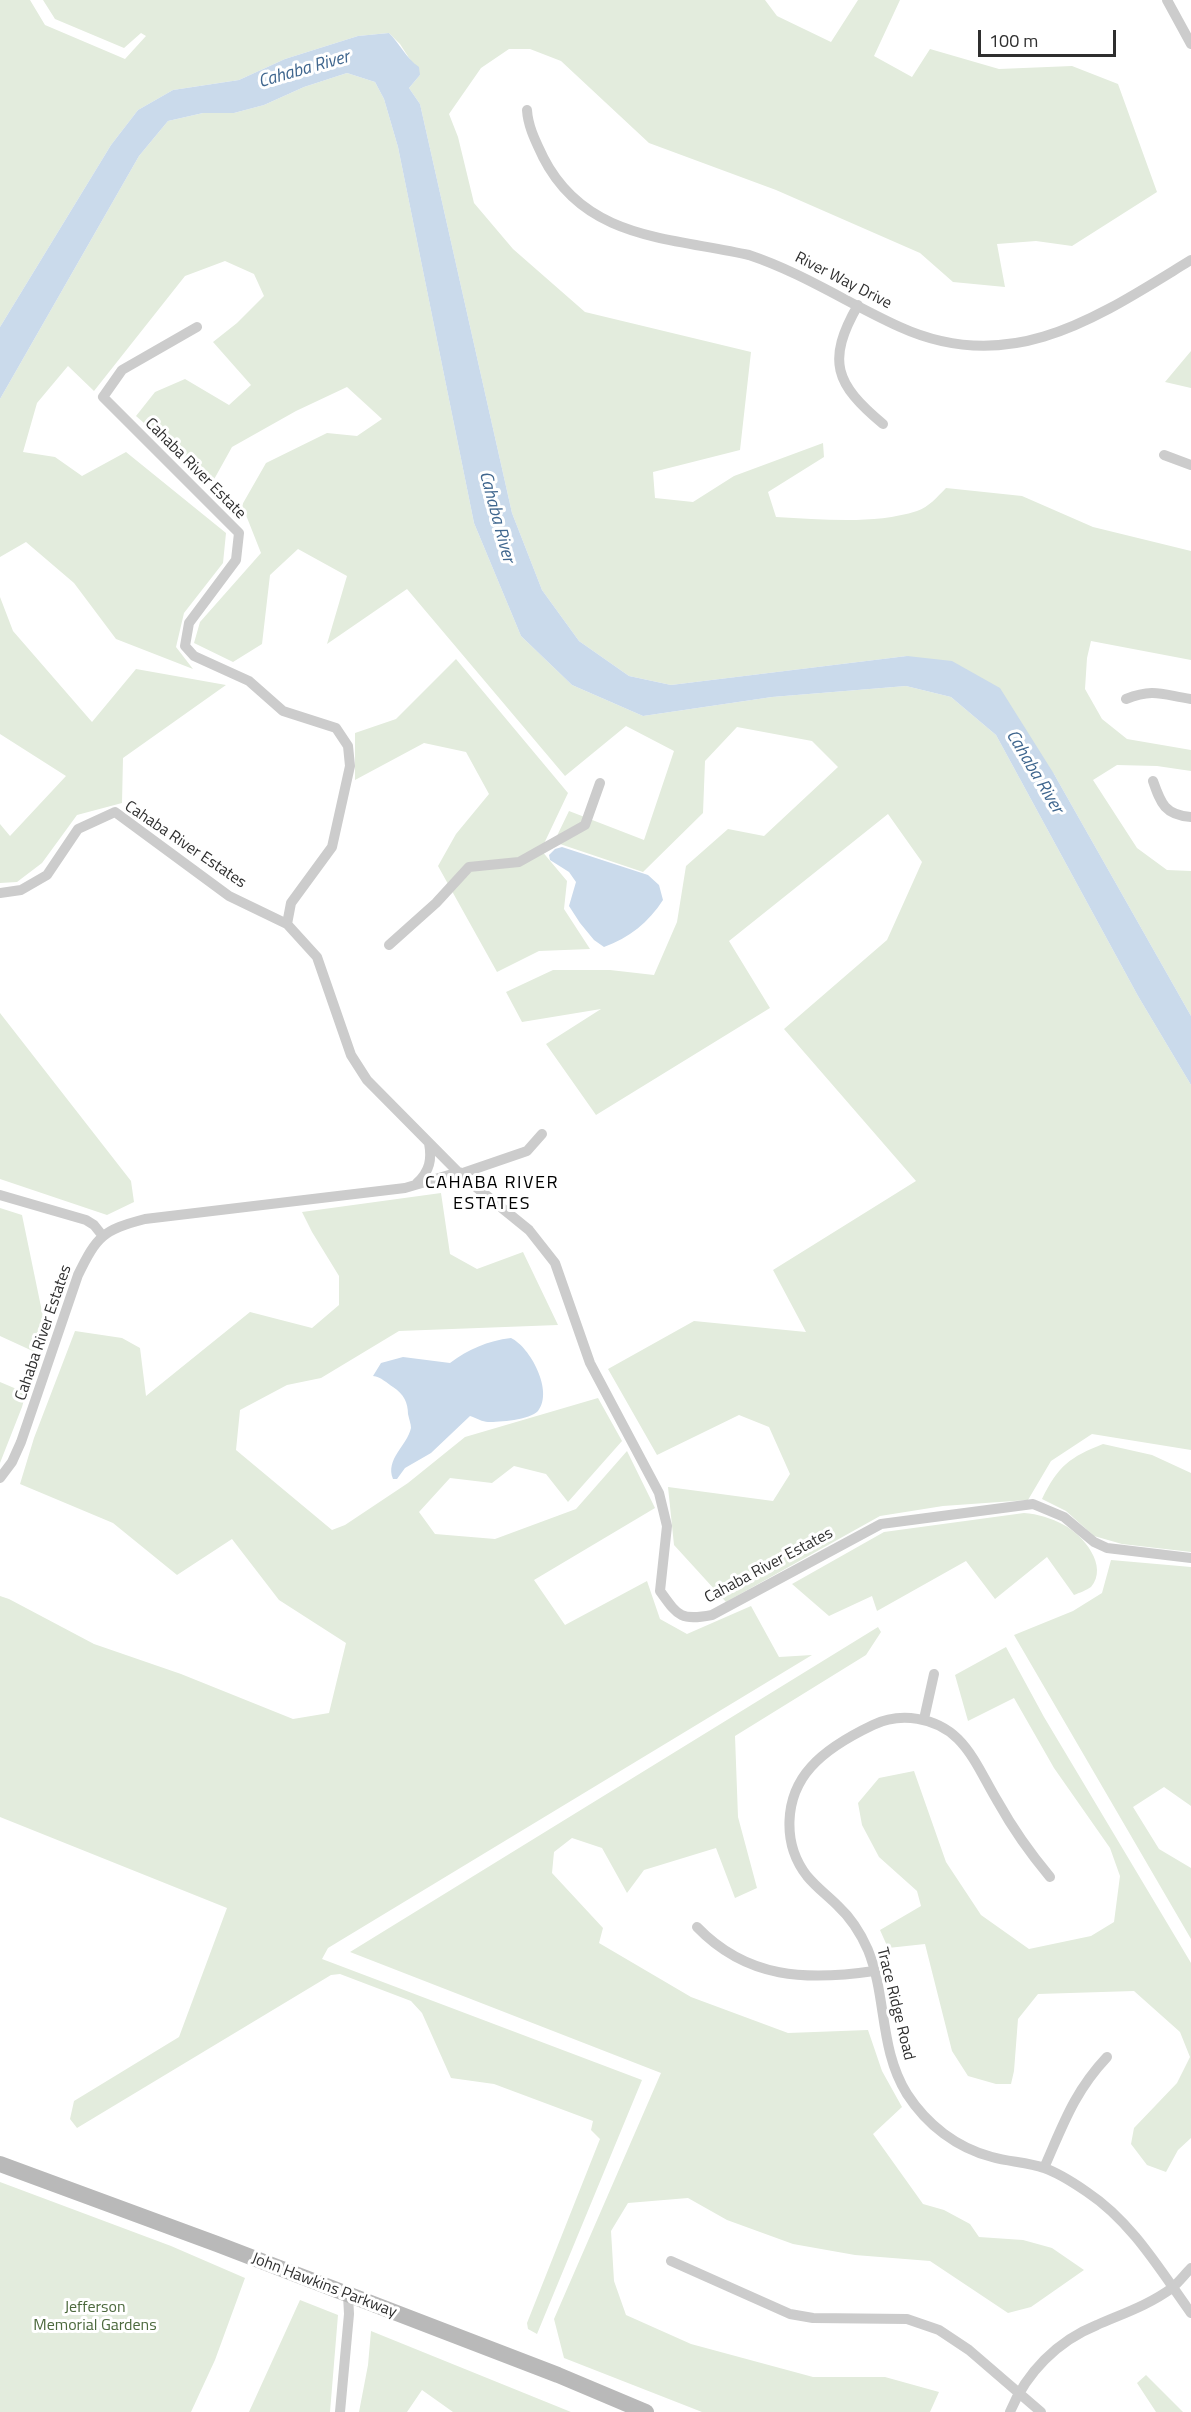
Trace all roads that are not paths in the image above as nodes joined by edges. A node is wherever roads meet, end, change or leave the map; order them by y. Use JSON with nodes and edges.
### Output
{"nodes":[{"id":1,"x":1167,"y":0,"type":"edge"},
{"id":2,"x":1191,"y":44,"type":"edge"},
{"id":3,"x":527,"y":110,"type":"dead end"},
{"id":4,"x":1191,"y":260,"type":"edge"},
{"id":5,"x":858,"y":305,"type":"junction"},
{"id":6,"x":196,"y":327,"type":"dead end"},
{"id":7,"x":883,"y":424,"type":"dead end"},
{"id":8,"x":1164,"y":455,"type":"dead end"},
{"id":9,"x":1191,"y":465,"type":"edge"},
{"id":10,"x":1126,"y":699,"type":"dead end"},
{"id":11,"x":1191,"y":699,"type":"edge"},
{"id":12,"x":1153,"y":781,"type":"dead end"},
{"id":13,"x":600,"y":783,"type":"dead end"},
{"id":14,"x":1191,"y":817,"type":"edge"},
{"id":15,"x":0,"y":893,"type":"edge"},
{"id":16,"x":287,"y":924,"type":"junction"},
{"id":17,"x":389,"y":945,"type":"dead end"},
{"id":18,"x":542,"y":1134,"type":"dead end"},
{"id":19,"x":429,"y":1143,"type":"junction"},
{"id":20,"x":459,"y":1173,"type":"junction"},
{"id":21,"x":416,"y":1183,"type":"junction"},
{"id":22,"x":0,"y":1195,"type":"edge"},
{"id":23,"x":102,"y":1235,"type":"junction"},
{"id":24,"x":0,"y":1478,"type":"edge"},
{"id":25,"x":1191,"y":1558,"type":"edge"},
{"id":26,"x":934,"y":1674,"type":"dead end"},
{"id":27,"x":924,"y":1719,"type":"junction"},
{"id":28,"x":1050,"y":1877,"type":"dead end"},
{"id":29,"x":697,"y":1928,"type":"dead end"},
{"id":30,"x":874,"y":1971,"type":"junction"},
{"id":31,"x":1107,"y":2057,"type":"dead end"},
{"id":32,"x":0,"y":2164,"type":"edge"},
{"id":33,"x":1044,"y":2168,"type":"junction"},
{"id":34,"x":671,"y":2261,"type":"dead end"},
{"id":35,"x":1191,"y":2268,"type":"edge"},
{"id":36,"x":1173,"y":2287,"type":"junction"},
{"id":37,"x":348,"y":2295,"type":"junction"},
{"id":38,"x":1191,"y":2313,"type":"edge"},
{"id":39,"x":1018,"y":2392,"type":"junction"},
{"id":40,"x":340,"y":2412,"type":"edge"},
{"id":41,"x":646,"y":2412,"type":"edge"},
{"id":42,"x":1010,"y":2412,"type":"edge"},
{"id":43,"x":1041,"y":2412,"type":"edge"}],
"edges":[{"from":1,"to":2,"type":"street"},
{"from":3,"to":5,"type":"street","name":"River Way Drive"},
{"from":4,"to":5,"type":"street","name":"River Way Drive"},
{"from":5,"to":7,"type":"street"},
{"from":6,"to":16,"type":"street","name":"Cahaba River Estate"},
{"from":8,"to":9,"type":"street"},
{"from":10,"to":11,"type":"street"},
{"from":12,"to":14,"type":"street"},
{"from":13,"to":17,"type":"street"},
{"from":15,"to":16,"type":"street","name":"Cahaba River Estates"},
{"from":16,"to":19,"type":"street","name":"Cahaba River Estates"},
{"from":18,"to":20,"type":"street"},
{"from":19,"to":20,"type":"street","name":"Cahaba River Estates"},
{"from":19,"to":21,"type":"street"},
{"from":20,"to":21,"type":"street"},
{"from":20,"to":25,"type":"street","name":"Cahaba River Estates"},
{"from":21,"to":23,"type":"street"},
{"from":22,"to":23,"type":"street"},
{"from":23,"to":24,"type":"street","name":"Cahaba River Estates"},
{"from":26,"to":27,"type":"street"},
{"from":27,"to":28,"type":"street","name":"Trace Ridge Road"},
{"from":27,"to":30,"type":"street","name":"Trace Ridge Road"},
{"from":29,"to":30,"type":"street"},
{"from":30,"to":33,"type":"street","name":"Trace Ridge Road"},
{"from":31,"to":33,"type":"street"},
{"from":32,"to":37,"type":"main road","name":"John Hawkins Parkway"},
{"from":33,"to":36,"type":"street","name":"Trace Ridge Road"},
{"from":34,"to":39,"type":"street"},
{"from":35,"to":36,"type":"street"},
{"from":36,"to":38,"type":"street","name":"Trace Ridge Road"},
{"from":36,"to":39,"type":"street"},
{"from":37,"to":40,"type":"street"},
{"from":37,"to":41,"type":"main road","name":"John Hawkins Parkway"},
{"from":39,"to":42,"type":"street"},
{"from":39,"to":43,"type":"street"}]}
